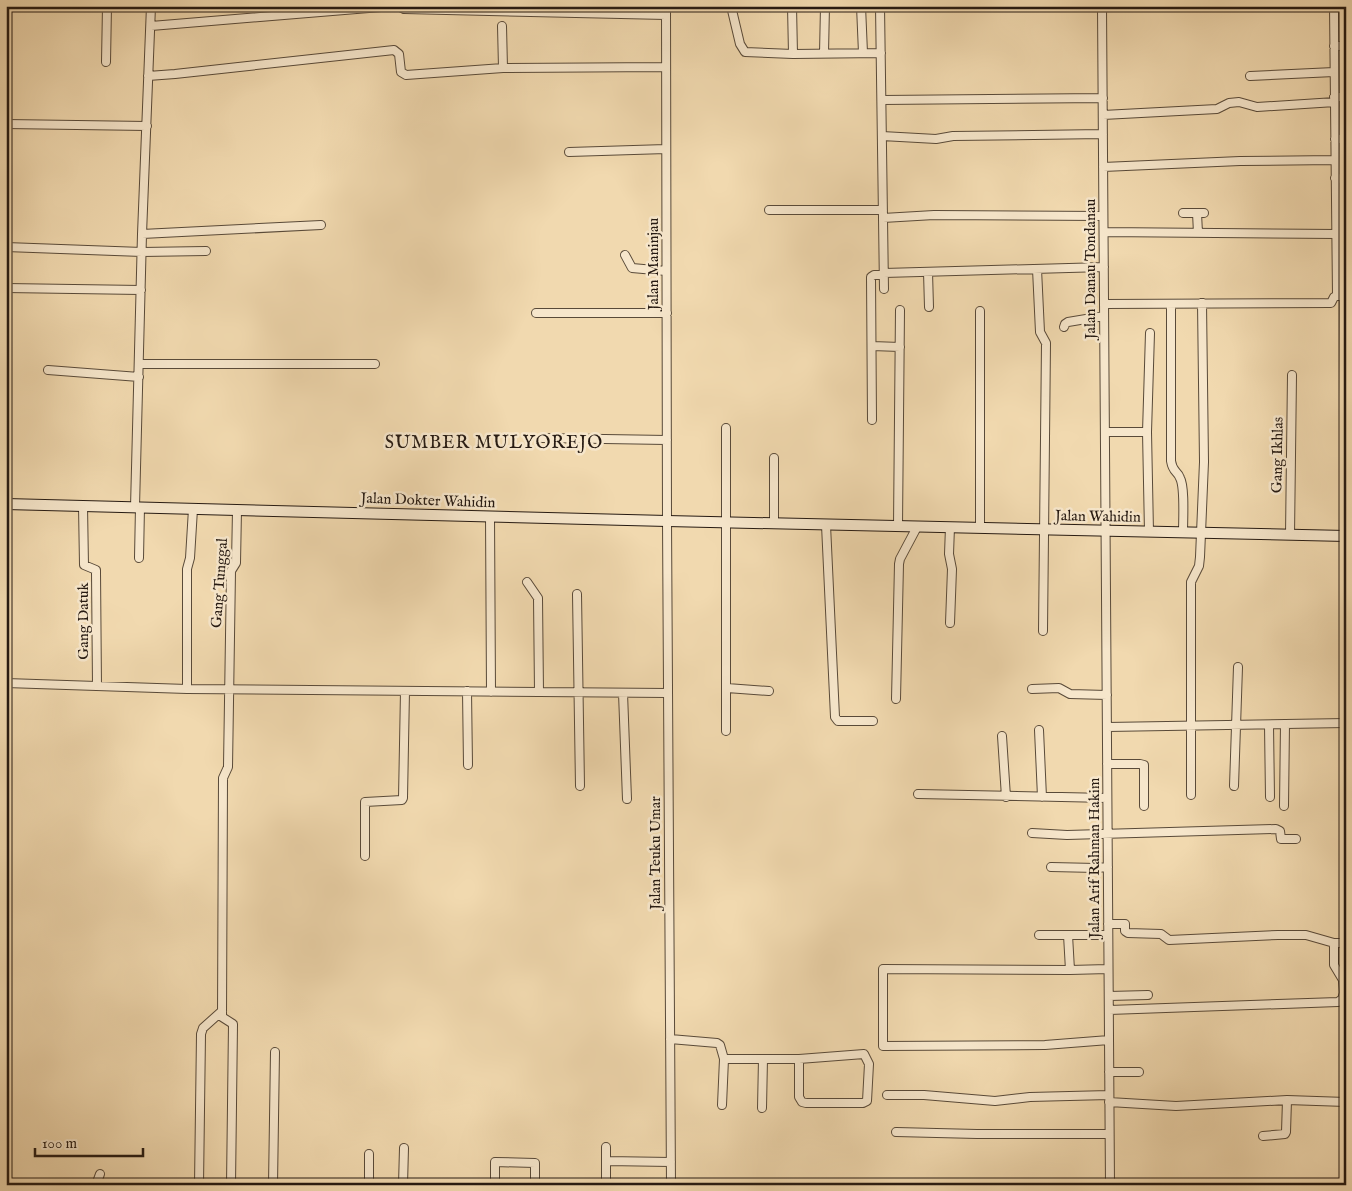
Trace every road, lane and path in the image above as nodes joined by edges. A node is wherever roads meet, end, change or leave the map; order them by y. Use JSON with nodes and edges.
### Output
{"nodes":[{"id":1,"x":107,"y":6,"type":"edge"},
{"id":2,"x":152,"y":6,"type":"edge"},
{"id":3,"x":393,"y":6,"type":"edge"},
{"id":4,"x":398,"y":6,"type":"edge"},
{"id":5,"x":731,"y":6,"type":"edge"},
{"id":6,"x":792,"y":6,"type":"edge"},
{"id":7,"x":824,"y":6,"type":"edge"},
{"id":8,"x":862,"y":6,"type":"edge"},
{"id":9,"x":880,"y":6,"type":"edge"},
{"id":10,"x":1102,"y":6,"type":"edge"},
{"id":11,"x":1334,"y":6,"type":"edge"},
{"id":12,"x":666,"y":10,"type":"edge"},
{"id":13,"x":151,"y":26,"type":"junction"},
{"id":14,"x":502,"y":26,"type":"dead end"},
{"id":15,"x":1334,"y":46,"type":"junction"},
{"id":16,"x":1346,"y":46,"type":"edge"},
{"id":17,"x":793,"y":54,"type":"junction"},
{"id":18,"x":824,"y":54,"type":"junction"},
{"id":19,"x":863,"y":54,"type":"junction"},
{"id":20,"x":881,"y":54,"type":"junction"},
{"id":21,"x":106,"y":62,"type":"dead end"},
{"id":22,"x":666,"y":67,"type":"junction"},
{"id":23,"x":503,"y":68,"type":"junction"},
{"id":24,"x":1334,"y":72,"type":"junction"},
{"id":25,"x":148,"y":76,"type":"junction"},
{"id":26,"x":1250,"y":76,"type":"dead end"},
{"id":27,"x":1346,"y":97,"type":"edge"},
{"id":28,"x":1102,"y":98,"type":"junction"},
{"id":29,"x":882,"y":100,"type":"junction"},
{"id":30,"x":1334,"y":100,"type":"junction"},
{"id":31,"x":1103,"y":116,"type":"junction"},
{"id":32,"x":6,"y":124,"type":"edge"},
{"id":33,"x":147,"y":126,"type":"junction"},
{"id":34,"x":1103,"y":134,"type":"junction"},
{"id":35,"x":882,"y":136,"type":"junction"},
{"id":36,"x":1335,"y":139,"type":"junction"},
{"id":37,"x":1346,"y":139,"type":"edge"},
{"id":38,"x":666,"y":149,"type":"junction"},
{"id":39,"x":569,"y":152,"type":"dead end"},
{"id":40,"x":1335,"y":160,"type":"junction"},
{"id":41,"x":1103,"y":166,"type":"junction"},
{"id":42,"x":1336,"y":178,"type":"junction"},
{"id":43,"x":1346,"y":179,"type":"edge"},
{"id":44,"x":769,"y":210,"type":"dead end"},
{"id":45,"x":1183,"y":213,"type":"dead end"},
{"id":46,"x":883,"y":214,"type":"junction"},
{"id":47,"x":1103,"y":216,"type":"junction"},
{"id":48,"x":321,"y":225,"type":"dead end"},
{"id":49,"x":1346,"y":228,"type":"edge"},
{"id":50,"x":1337,"y":231,"type":"junction"},
{"id":51,"x":1104,"y":232,"type":"junction"},
{"id":52,"x":1198,"y":233,"type":"junction"},
{"id":53,"x":142,"y":234,"type":"junction"},
{"id":54,"x":6,"y":247,"type":"edge"},
{"id":55,"x":142,"y":252,"type":"junction"},
{"id":56,"x":206,"y":252,"type":"dead end"},
{"id":57,"x":625,"y":255,"type":"dead end"},
{"id":58,"x":1104,"y":267,"type":"junction"},
{"id":59,"x":1036,"y":269,"type":"junction"},
{"id":60,"x":666,"y":271,"type":"junction"},
{"id":61,"x":928,"y":272,"type":"junction"},
{"id":62,"x":884,"y":274,"type":"junction"},
{"id":63,"x":6,"y":288,"type":"edge"},
{"id":64,"x":884,"y":289,"type":"dead end"},
{"id":65,"x":141,"y":290,"type":"junction"},
{"id":66,"x":1346,"y":293,"type":"edge"},
{"id":67,"x":1337,"y":295,"type":"junction"},
{"id":68,"x":1202,"y":303,"type":"junction"},
{"id":69,"x":1104,"y":304,"type":"junction"},
{"id":70,"x":1171,"y":304,"type":"junction"},
{"id":71,"x":929,"y":307,"type":"dead end"},
{"id":72,"x":900,"y":310,"type":"dead end"},
{"id":73,"x":980,"y":310,"type":"dead end"},
{"id":74,"x":536,"y":313,"type":"dead end"},
{"id":75,"x":666,"y":313,"type":"junction"},
{"id":76,"x":1104,"y":316,"type":"junction"},
{"id":77,"x":1064,"y":327,"type":"dead end"},
{"id":78,"x":1150,"y":332,"type":"dead end"},
{"id":79,"x":872,"y":346,"type":"junction"},
{"id":80,"x":900,"y":347,"type":"junction"},
{"id":81,"x":139,"y":364,"type":"junction"},
{"id":82,"x":375,"y":364,"type":"dead end"},
{"id":83,"x":48,"y":370,"type":"dead end"},
{"id":84,"x":1292,"y":375,"type":"dead end"},
{"id":85,"x":139,"y":377,"type":"junction"},
{"id":86,"x":872,"y":420,"type":"dead end"},
{"id":87,"x":726,"y":428,"type":"dead end"},
{"id":88,"x":1105,"y":432,"type":"junction"},
{"id":89,"x":1147,"y":432,"type":"junction"},
{"id":90,"x":542,"y":438,"type":"dead end"},
{"id":91,"x":667,"y":440,"type":"junction"},
{"id":92,"x":774,"y":458,"type":"dead end"},
{"id":93,"x":1346,"y":499,"type":"edge"},
{"id":94,"x":6,"y":504,"type":"edge"},
{"id":95,"x":83,"y":506,"type":"junction"},
{"id":96,"x":138,"y":507,"type":"junction"},
{"id":97,"x":193,"y":508,"type":"junction"},
{"id":98,"x":237,"y":510,"type":"junction"},
{"id":99,"x":490,"y":516,"type":"junction"},
{"id":100,"x":667,"y":521,"type":"junction"},
{"id":101,"x":727,"y":522,"type":"junction"},
{"id":102,"x":774,"y":523,"type":"junction"},
{"id":103,"x":826,"y":525,"type":"junction"},
{"id":104,"x":849,"y":525,"type":"joint"},
{"id":105,"x":898,"y":526,"type":"junction"},
{"id":106,"x":916,"y":527,"type":"junction"},
{"id":107,"x":950,"y":527,"type":"junction"},
{"id":108,"x":980,"y":528,"type":"junction"},
{"id":109,"x":1043,"y":530,"type":"junction"},
{"id":110,"x":1106,"y":531,"type":"junction"},
{"id":111,"x":1149,"y":532,"type":"junction"},
{"id":112,"x":1183,"y":533,"type":"junction"},
{"id":113,"x":1200,"y":533,"type":"junction"},
{"id":114,"x":1290,"y":535,"type":"junction"},
{"id":115,"x":1346,"y":536,"type":"edge"},
{"id":116,"x":139,"y":558,"type":"dead end"},
{"id":117,"x":527,"y":582,"type":"dead end"},
{"id":118,"x":577,"y":594,"type":"dead end"},
{"id":119,"x":950,"y":624,"type":"dead end"},
{"id":120,"x":1043,"y":631,"type":"dead end"},
{"id":121,"x":1238,"y":667,"type":"dead end"},
{"id":122,"x":6,"y":683,"type":"edge"},
{"id":123,"x":97,"y":686,"type":"junction"},
{"id":124,"x":727,"y":688,"type":"junction"},
{"id":125,"x":187,"y":689,"type":"junction"},
{"id":126,"x":228,"y":689,"type":"junction"},
{"id":127,"x":1032,"y":689,"type":"dead end"},
{"id":128,"x":405,"y":691,"type":"junction"},
{"id":129,"x":467,"y":691,"type":"junction"},
{"id":130,"x":769,"y":691,"type":"dead end"},
{"id":131,"x":491,"y":692,"type":"junction"},
{"id":132,"x":539,"y":692,"type":"junction"},
{"id":133,"x":580,"y":692,"type":"junction"},
{"id":134,"x":623,"y":693,"type":"junction"},
{"id":135,"x":668,"y":693,"type":"junction"},
{"id":136,"x":1107,"y":695,"type":"junction"},
{"id":137,"x":896,"y":699,"type":"dead end"},
{"id":138,"x":873,"y":721,"type":"dead end"},
{"id":139,"x":1346,"y":723,"type":"edge"},
{"id":140,"x":1235,"y":724,"type":"junction"},
{"id":141,"x":1285,"y":724,"type":"junction"},
{"id":142,"x":1269,"y":725,"type":"junction"},
{"id":143,"x":1190,"y":726,"type":"junction"},
{"id":144,"x":1107,"y":727,"type":"junction"},
{"id":145,"x":1039,"y":730,"type":"dead end"},
{"id":146,"x":726,"y":731,"type":"dead end"},
{"id":147,"x":1002,"y":736,"type":"dead end"},
{"id":148,"x":1107,"y":764,"type":"junction"},
{"id":149,"x":468,"y":765,"type":"dead end"},
{"id":150,"x":580,"y":786,"type":"dead end"},
{"id":151,"x":1234,"y":786,"type":"dead end"},
{"id":152,"x":918,"y":794,"type":"dead end"},
{"id":153,"x":1191,"y":795,"type":"dead end"},
{"id":154,"x":1006,"y":797,"type":"junction"},
{"id":155,"x":1042,"y":797,"type":"junction"},
{"id":156,"x":1270,"y":797,"type":"dead end"},
{"id":157,"x":1107,"y":798,"type":"junction"},
{"id":158,"x":627,"y":799,"type":"dead end"},
{"id":159,"x":1144,"y":806,"type":"dead end"},
{"id":160,"x":1284,"y":806,"type":"dead end"},
{"id":161,"x":1032,"y":833,"type":"dead end"},
{"id":162,"x":1108,"y":834,"type":"junction"},
{"id":163,"x":1296,"y":839,"type":"dead end"},
{"id":164,"x":365,"y":856,"type":"dead end"},
{"id":165,"x":1051,"y":867,"type":"dead end"},
{"id":166,"x":1108,"y":867,"type":"junction"},
{"id":167,"x":1108,"y":924,"type":"junction"},
{"id":168,"x":1039,"y":935,"type":"dead end"},
{"id":169,"x":1068,"y":935,"type":"junction"},
{"id":170,"x":1108,"y":935,"type":"junction"},
{"id":171,"x":1334,"y":943,"type":"junction"},
{"id":172,"x":1346,"y":943,"type":"edge"},
{"id":173,"x":1108,"y":969,"type":"junction"},
{"id":174,"x":1070,"y":970,"type":"junction"},
{"id":175,"x":1344,"y":980,"type":"edge"},
{"id":176,"x":1148,"y":995,"type":"dead end"},
{"id":177,"x":1108,"y":996,"type":"junction"},
{"id":178,"x":1109,"y":1010,"type":"junction"},
{"id":179,"x":222,"y":1011,"type":"junction"},
{"id":180,"x":670,"y":1039,"type":"junction"},
{"id":181,"x":1109,"y":1040,"type":"junction"},
{"id":182,"x":275,"y":1052,"type":"dead end"},
{"id":183,"x":724,"y":1059,"type":"junction"},
{"id":184,"x":763,"y":1059,"type":"junction"},
{"id":185,"x":800,"y":1059,"type":"junction"},
{"id":186,"x":1109,"y":1072,"type":"junction"},
{"id":187,"x":1139,"y":1072,"type":"dead end"},
{"id":188,"x":887,"y":1095,"type":"dead end"},
{"id":189,"x":1109,"y":1098,"type":"junction"},
{"id":190,"x":1287,"y":1100,"type":"junction"},
{"id":191,"x":1346,"y":1102,"type":"edge"},
{"id":192,"x":722,"y":1105,"type":"dead end"},
{"id":193,"x":762,"y":1108,"type":"dead end"},
{"id":194,"x":896,"y":1132,"type":"dead end"},
{"id":195,"x":1110,"y":1134,"type":"junction"},
{"id":196,"x":1264,"y":1136,"type":"dead end"},
{"id":197,"x":606,"y":1147,"type":"dead end"},
{"id":198,"x":404,"y":1148,"type":"dead end"},
{"id":199,"x":369,"y":1154,"type":"dead end"},
{"id":200,"x":606,"y":1161,"type":"junction"},
{"id":201,"x":671,"y":1162,"type":"junction"},
{"id":202,"x":100,"y":1174,"type":"dead end"},
{"id":203,"x":96,"y":1185,"type":"edge"},
{"id":204,"x":198,"y":1185,"type":"edge"},
{"id":205,"x":232,"y":1185,"type":"edge"},
{"id":206,"x":273,"y":1185,"type":"edge"},
{"id":207,"x":368,"y":1185,"type":"edge"},
{"id":208,"x":403,"y":1185,"type":"edge"},
{"id":209,"x":495,"y":1185,"type":"edge"},
{"id":210,"x":535,"y":1185,"type":"edge"},
{"id":211,"x":606,"y":1185,"type":"edge"},
{"id":212,"x":672,"y":1185,"type":"edge"},
{"id":213,"x":1110,"y":1185,"type":"edge"}],
"edges":[{"from":1,"to":21,"type":"street"},
{"from":2,"to":13,"type":"street"},
{"from":3,"to":13,"type":"street"},
{"from":4,"to":12,"type":"street"},
{"from":5,"to":17,"type":"street"},
{"from":6,"to":17,"type":"street"},
{"from":7,"to":18,"type":"street"},
{"from":8,"to":19,"type":"street"},
{"from":9,"to":20,"type":"street"},
{"from":10,"to":28,"type":"street","name":"Jalan Danau Tondanau"},
{"from":11,"to":15,"type":"street"},
{"from":12,"to":22,"type":"street","name":"Jalan Maninjau"},
{"from":13,"to":25,"type":"street"},
{"from":14,"to":23,"type":"street"},
{"from":15,"to":16,"type":"street"},
{"from":15,"to":24,"type":"street"},
{"from":17,"to":18,"type":"street"},
{"from":18,"to":19,"type":"street"},
{"from":19,"to":20,"type":"street"},
{"from":20,"to":29,"type":"street"},
{"from":22,"to":23,"type":"street"},
{"from":22,"to":38,"type":"street","name":"Jalan Maninjau"},
{"from":23,"to":25,"type":"street"},
{"from":24,"to":26,"type":"street"},
{"from":24,"to":30,"type":"street"},
{"from":25,"to":33,"type":"street"},
{"from":27,"to":30,"type":"street"},
{"from":28,"to":29,"type":"street"},
{"from":28,"to":31,"type":"street","name":"Jalan Danau Tondanau"},
{"from":29,"to":35,"type":"street"},
{"from":30,"to":31,"type":"street"},
{"from":30,"to":36,"type":"street"},
{"from":31,"to":34,"type":"street","name":"Jalan Danau Tondanau"},
{"from":32,"to":33,"type":"street"},
{"from":33,"to":53,"type":"street"},
{"from":34,"to":35,"type":"street"},
{"from":34,"to":41,"type":"street","name":"Jalan Danau Tondanau"},
{"from":35,"to":46,"type":"street"},
{"from":36,"to":37,"type":"street"},
{"from":36,"to":40,"type":"street"},
{"from":38,"to":39,"type":"street"},
{"from":38,"to":60,"type":"street","name":"Jalan Maninjau"},
{"from":40,"to":41,"type":"street"},
{"from":40,"to":42,"type":"street"},
{"from":41,"to":47,"type":"street","name":"Jalan Danau Tondanau"},
{"from":42,"to":43,"type":"street"},
{"from":42,"to":50,"type":"street"},
{"from":44,"to":46,"type":"street"},
{"from":45,"to":52,"type":"street"},
{"from":46,"to":47,"type":"street"},
{"from":46,"to":62,"type":"street"},
{"from":47,"to":51,"type":"street","name":"Jalan Danau Tondanau"},
{"from":48,"to":53,"type":"street"},
{"from":49,"to":50,"type":"street"},
{"from":50,"to":52,"type":"street"},
{"from":50,"to":67,"type":"street"},
{"from":51,"to":52,"type":"street"},
{"from":51,"to":58,"type":"street","name":"Jalan Danau Tondanau"},
{"from":53,"to":55,"type":"street"},
{"from":54,"to":55,"type":"street"},
{"from":55,"to":56,"type":"street"},
{"from":55,"to":65,"type":"street"},
{"from":57,"to":60,"type":"street"},
{"from":58,"to":59,"type":"street"},
{"from":58,"to":69,"type":"street","name":"Jalan Danau Tondanau"},
{"from":59,"to":61,"type":"street"},
{"from":59,"to":109,"type":"street"},
{"from":60,"to":75,"type":"street","name":"Jalan Maninjau"},
{"from":61,"to":62,"type":"street"},
{"from":61,"to":71,"type":"street"},
{"from":62,"to":64,"type":"street"},
{"from":62,"to":79,"type":"street"},
{"from":63,"to":65,"type":"street"},
{"from":65,"to":81,"type":"street"},
{"from":66,"to":67,"type":"street"},
{"from":67,"to":68,"type":"street"},
{"from":67,"to":93,"type":"street"},
{"from":68,"to":70,"type":"street"},
{"from":68,"to":113,"type":"street"},
{"from":69,"to":70,"type":"street"},
{"from":69,"to":76,"type":"street","name":"Jalan Danau Tondanau"},
{"from":70,"to":112,"type":"street"},
{"from":72,"to":80,"type":"street"},
{"from":73,"to":108,"type":"street"},
{"from":74,"to":75,"type":"street"},
{"from":75,"to":91,"type":"street","name":"Jalan Maninjau"},
{"from":76,"to":77,"type":"street"},
{"from":76,"to":88,"type":"street","name":"Jalan Danau Tondanau"},
{"from":78,"to":89,"type":"street"},
{"from":79,"to":80,"type":"street"},
{"from":79,"to":86,"type":"street"},
{"from":80,"to":105,"type":"street"},
{"from":81,"to":82,"type":"street"},
{"from":81,"to":85,"type":"street"},
{"from":83,"to":85,"type":"street"},
{"from":84,"to":114,"type":"street","name":"Gang Ikhlas"},
{"from":85,"to":96,"type":"street"},
{"from":87,"to":101,"type":"street"},
{"from":88,"to":89,"type":"street"},
{"from":88,"to":110,"type":"street","name":"Jalan Danau Tondanau"},
{"from":89,"to":111,"type":"street"},
{"from":90,"to":91,"type":"street"},
{"from":91,"to":100,"type":"street","name":"Jalan Maninjau"},
{"from":92,"to":102,"type":"street"},
{"from":94,"to":95,"type":"street","name":"Jalan Dokter Wahidin"},
{"from":95,"to":96,"type":"street","name":"Jalan Dokter Wahidin"},
{"from":95,"to":123,"type":"street","name":"Gang Datuk"},
{"from":96,"to":97,"type":"street","name":"Jalan Dokter Wahidin"},
{"from":96,"to":116,"type":"street"},
{"from":97,"to":98,"type":"street","name":"Jalan Dokter Wahidin"},
{"from":97,"to":125,"type":"street"},
{"from":98,"to":99,"type":"street","name":"Jalan Dokter Wahidin"},
{"from":98,"to":126,"type":"street","name":"Gang Tunggal"},
{"from":99,"to":100,"type":"street","name":"Jalan Dokter Wahidin"},
{"from":99,"to":131,"type":"street"},
{"from":100,"to":101,"type":"street","name":"Jalan Dokter Wahidin"},
{"from":100,"to":135,"type":"street","name":"Jalan Teuku Umar"},
{"from":101,"to":102,"type":"street","name":"Jalan Dokter Wahidin"},
{"from":101,"to":124,"type":"street"},
{"from":102,"to":103,"type":"street","name":"Jalan Dokter Wahidin"},
{"from":103,"to":104,"type":"street","name":"Jalan Dokter Wahidin"},
{"from":103,"to":138,"type":"street"},
{"from":104,"to":105,"type":"street","name":"Jalan Wahidin"},
{"from":105,"to":106,"type":"street","name":"Jalan Wahidin"},
{"from":106,"to":107,"type":"street","name":"Jalan Wahidin"},
{"from":106,"to":137,"type":"street"},
{"from":107,"to":108,"type":"street","name":"Jalan Wahidin"},
{"from":107,"to":119,"type":"street"},
{"from":108,"to":109,"type":"street","name":"Jalan Wahidin"},
{"from":109,"to":110,"type":"street","name":"Jalan Wahidin"},
{"from":109,"to":120,"type":"street"},
{"from":110,"to":111,"type":"street","name":"Jalan Wahidin"},
{"from":110,"to":136,"type":"street","name":"Jalan Arif Rahman Hakim"},
{"from":111,"to":112,"type":"street","name":"Jalan Wahidin"},
{"from":112,"to":113,"type":"street","name":"Jalan Wahidin"},
{"from":113,"to":114,"type":"street","name":"Jalan Wahidin"},
{"from":113,"to":143,"type":"street"},
{"from":114,"to":115,"type":"street","name":"Jalan Wahidin"},
{"from":117,"to":132,"type":"street"},
{"from":118,"to":133,"type":"street"},
{"from":121,"to":140,"type":"street"},
{"from":122,"to":123,"type":"street"},
{"from":123,"to":125,"type":"street"},
{"from":124,"to":130,"type":"street"},
{"from":124,"to":146,"type":"street"},
{"from":125,"to":126,"type":"street"},
{"from":126,"to":128,"type":"street"},
{"from":126,"to":179,"type":"street","name":"Gang Tunggal"},
{"from":127,"to":136,"type":"street"},
{"from":128,"to":129,"type":"street"},
{"from":128,"to":164,"type":"street"},
{"from":129,"to":131,"type":"street"},
{"from":129,"to":149,"type":"street"},
{"from":131,"to":132,"type":"street"},
{"from":132,"to":133,"type":"street"},
{"from":133,"to":134,"type":"street"},
{"from":133,"to":150,"type":"street"},
{"from":134,"to":135,"type":"street"},
{"from":134,"to":158,"type":"street"},
{"from":135,"to":180,"type":"street","name":"Jalan Teuku Umar"},
{"from":136,"to":144,"type":"street","name":"Jalan Arif Rahman Hakim"},
{"from":139,"to":141,"type":"street"},
{"from":140,"to":142,"type":"street"},
{"from":140,"to":143,"type":"street"},
{"from":140,"to":151,"type":"street"},
{"from":141,"to":142,"type":"street"},
{"from":141,"to":160,"type":"street"},
{"from":142,"to":156,"type":"street"},
{"from":143,"to":144,"type":"street"},
{"from":143,"to":153,"type":"street"},
{"from":144,"to":148,"type":"street","name":"Jalan Arif Rahman Hakim"},
{"from":145,"to":155,"type":"street"},
{"from":147,"to":154,"type":"street"},
{"from":148,"to":157,"type":"street","name":"Jalan Arif Rahman Hakim"},
{"from":148,"to":159,"type":"street"},
{"from":152,"to":154,"type":"street"},
{"from":154,"to":155,"type":"street"},
{"from":155,"to":157,"type":"street"},
{"from":157,"to":162,"type":"street","name":"Jalan Arif Rahman Hakim"},
{"from":161,"to":162,"type":"street"},
{"from":162,"to":163,"type":"street"},
{"from":162,"to":166,"type":"street","name":"Jalan Arif Rahman Hakim"},
{"from":165,"to":166,"type":"street"},
{"from":166,"to":167,"type":"street","name":"Jalan Arif Rahman Hakim"},
{"from":167,"to":170,"type":"street","name":"Jalan Arif Rahman Hakim"},
{"from":167,"to":171,"type":"street"},
{"from":168,"to":169,"type":"street"},
{"from":169,"to":170,"type":"street"},
{"from":169,"to":174,"type":"street"},
{"from":170,"to":173,"type":"street","name":"Jalan Arif Rahman Hakim"},
{"from":171,"to":172,"type":"street"},
{"from":171,"to":175,"type":"street"},
{"from":173,"to":174,"type":"street"},
{"from":173,"to":177,"type":"street","name":"Jalan Arif Rahman Hakim"},
{"from":174,"to":181,"type":"street"},
{"from":175,"to":178,"type":"street"},
{"from":176,"to":177,"type":"street"},
{"from":177,"to":178,"type":"street","name":"Jalan Arif Rahman Hakim"},
{"from":178,"to":181,"type":"street","name":"Jalan Arif Rahman Hakim"},
{"from":179,"to":204,"type":"street"},
{"from":179,"to":205,"type":"street"},
{"from":180,"to":183,"type":"street"},
{"from":180,"to":201,"type":"street","name":"Jalan Teuku Umar"},
{"from":181,"to":186,"type":"street","name":"Jalan Arif Rahman Hakim"},
{"from":182,"to":206,"type":"street"},
{"from":183,"to":184,"type":"street"},
{"from":183,"to":192,"type":"street"},
{"from":184,"to":185,"type":"street"},
{"from":184,"to":193,"type":"street"},
{"from":185,"to":185,"type":"street"},
{"from":186,"to":187,"type":"street"},
{"from":186,"to":189,"type":"street","name":"Jalan Arif Rahman Hakim"},
{"from":188,"to":189,"type":"street"},
{"from":189,"to":190,"type":"street"},
{"from":189,"to":195,"type":"street","name":"Jalan Arif Rahman Hakim"},
{"from":190,"to":191,"type":"street"},
{"from":190,"to":196,"type":"street"},
{"from":194,"to":195,"type":"street"},
{"from":195,"to":213,"type":"street","name":"Jalan Arif Rahman Hakim"},
{"from":197,"to":200,"type":"street"},
{"from":198,"to":208,"type":"street"},
{"from":199,"to":207,"type":"street"},
{"from":200,"to":201,"type":"street"},
{"from":200,"to":211,"type":"street"},
{"from":201,"to":212,"type":"street","name":"Jalan Teuku Umar"},
{"from":202,"to":203,"type":"street"},
{"from":209,"to":210,"type":"street"}]}
